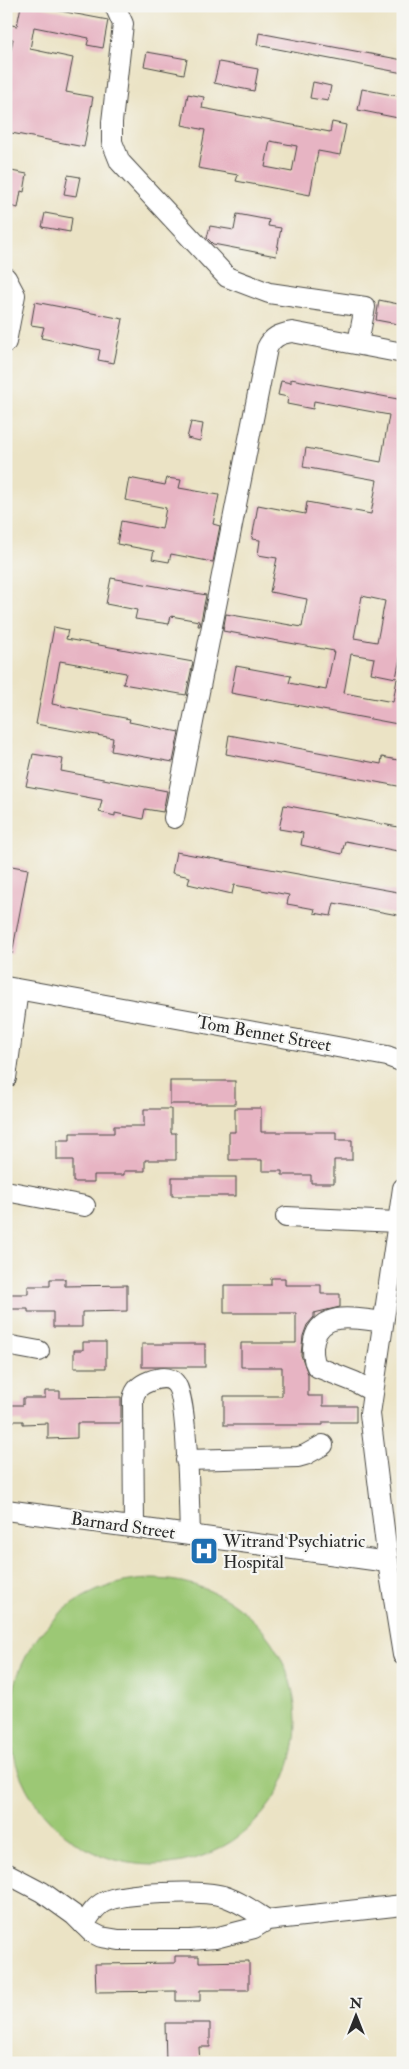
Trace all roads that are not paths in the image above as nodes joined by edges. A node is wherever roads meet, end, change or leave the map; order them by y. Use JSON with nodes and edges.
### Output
{"nodes":[{"id":1,"x":115,"y":6,"type":"edge"},
{"id":2,"x":6,"y":278,"type":"edge"},
{"id":3,"x":6,"y":342,"type":"edge"},
{"id":4,"x":358,"y":343,"type":"junction"},
{"id":5,"x":403,"y":352,"type":"edge"},
{"id":6,"x":174,"y":818,"type":"dead end"},
{"id":7,"x":12,"y":988,"type":"edge"},
{"id":8,"x":403,"y":1062,"type":"edge"},
{"id":9,"x":6,"y":1078,"type":"edge"},
{"id":10,"x":403,"y":1188,"type":"edge"},
{"id":11,"x":6,"y":1191,"type":"edge"},
{"id":12,"x":86,"y":1206,"type":"dead end"},
{"id":13,"x":286,"y":1217,"type":"dead end"},
{"id":14,"x":397,"y":1222,"type":"junction"},
{"id":15,"x":383,"y":1322,"type":"junction"},
{"id":16,"x":6,"y":1345,"type":"edge"},
{"id":17,"x":39,"y":1351,"type":"dead end"},
{"id":18,"x":372,"y":1391,"type":"junction"},
{"id":19,"x":323,"y":1445,"type":"dead end"},
{"id":20,"x":186,"y":1460,"type":"junction"},
{"id":21,"x":6,"y":1510,"type":"edge"},
{"id":22,"x":134,"y":1527,"type":"junction"},
{"id":23,"x":190,"y":1535,"type":"junction"},
{"id":24,"x":388,"y":1562,"type":"junction"},
{"id":25,"x":403,"y":1654,"type":"edge"},
{"id":26,"x":6,"y":1874,"type":"edge"},
{"id":27,"x":403,"y":1905,"type":"edge"},
{"id":28,"x":267,"y":1920,"type":"junction"},
{"id":29,"x":84,"y":1925,"type":"junction"}],
"edges":[{"from":1,"to":4,"type":"street"},
{"from":2,"to":3,"type":"street"},
{"from":4,"to":5,"type":"street"},
{"from":4,"to":6,"type":"street"},
{"from":7,"to":8,"type":"street","name":"Tom Bennet Street"},
{"from":7,"to":9,"type":"street"},
{"from":10,"to":14,"type":"street"},
{"from":11,"to":12,"type":"street"},
{"from":13,"to":14,"type":"street"},
{"from":14,"to":15,"type":"street"},
{"from":15,"to":18,"type":"street"},
{"from":15,"to":18,"type":"street"},
{"from":16,"to":17,"type":"street"},
{"from":18,"to":24,"type":"street"},
{"from":19,"to":20,"type":"street"},
{"from":20,"to":22,"type":"street"},
{"from":20,"to":23,"type":"street"},
{"from":21,"to":22,"type":"street","name":"Barnard Street"},
{"from":22,"to":23,"type":"street","name":"Barnard Street"},
{"from":23,"to":24,"type":"street","name":"Barnard Street"},
{"from":24,"to":25,"type":"street"},
{"from":26,"to":29,"type":"street"},
{"from":27,"to":28,"type":"street"},
{"from":28,"to":29,"type":"street"},
{"from":28,"to":29,"type":"street"}]}
